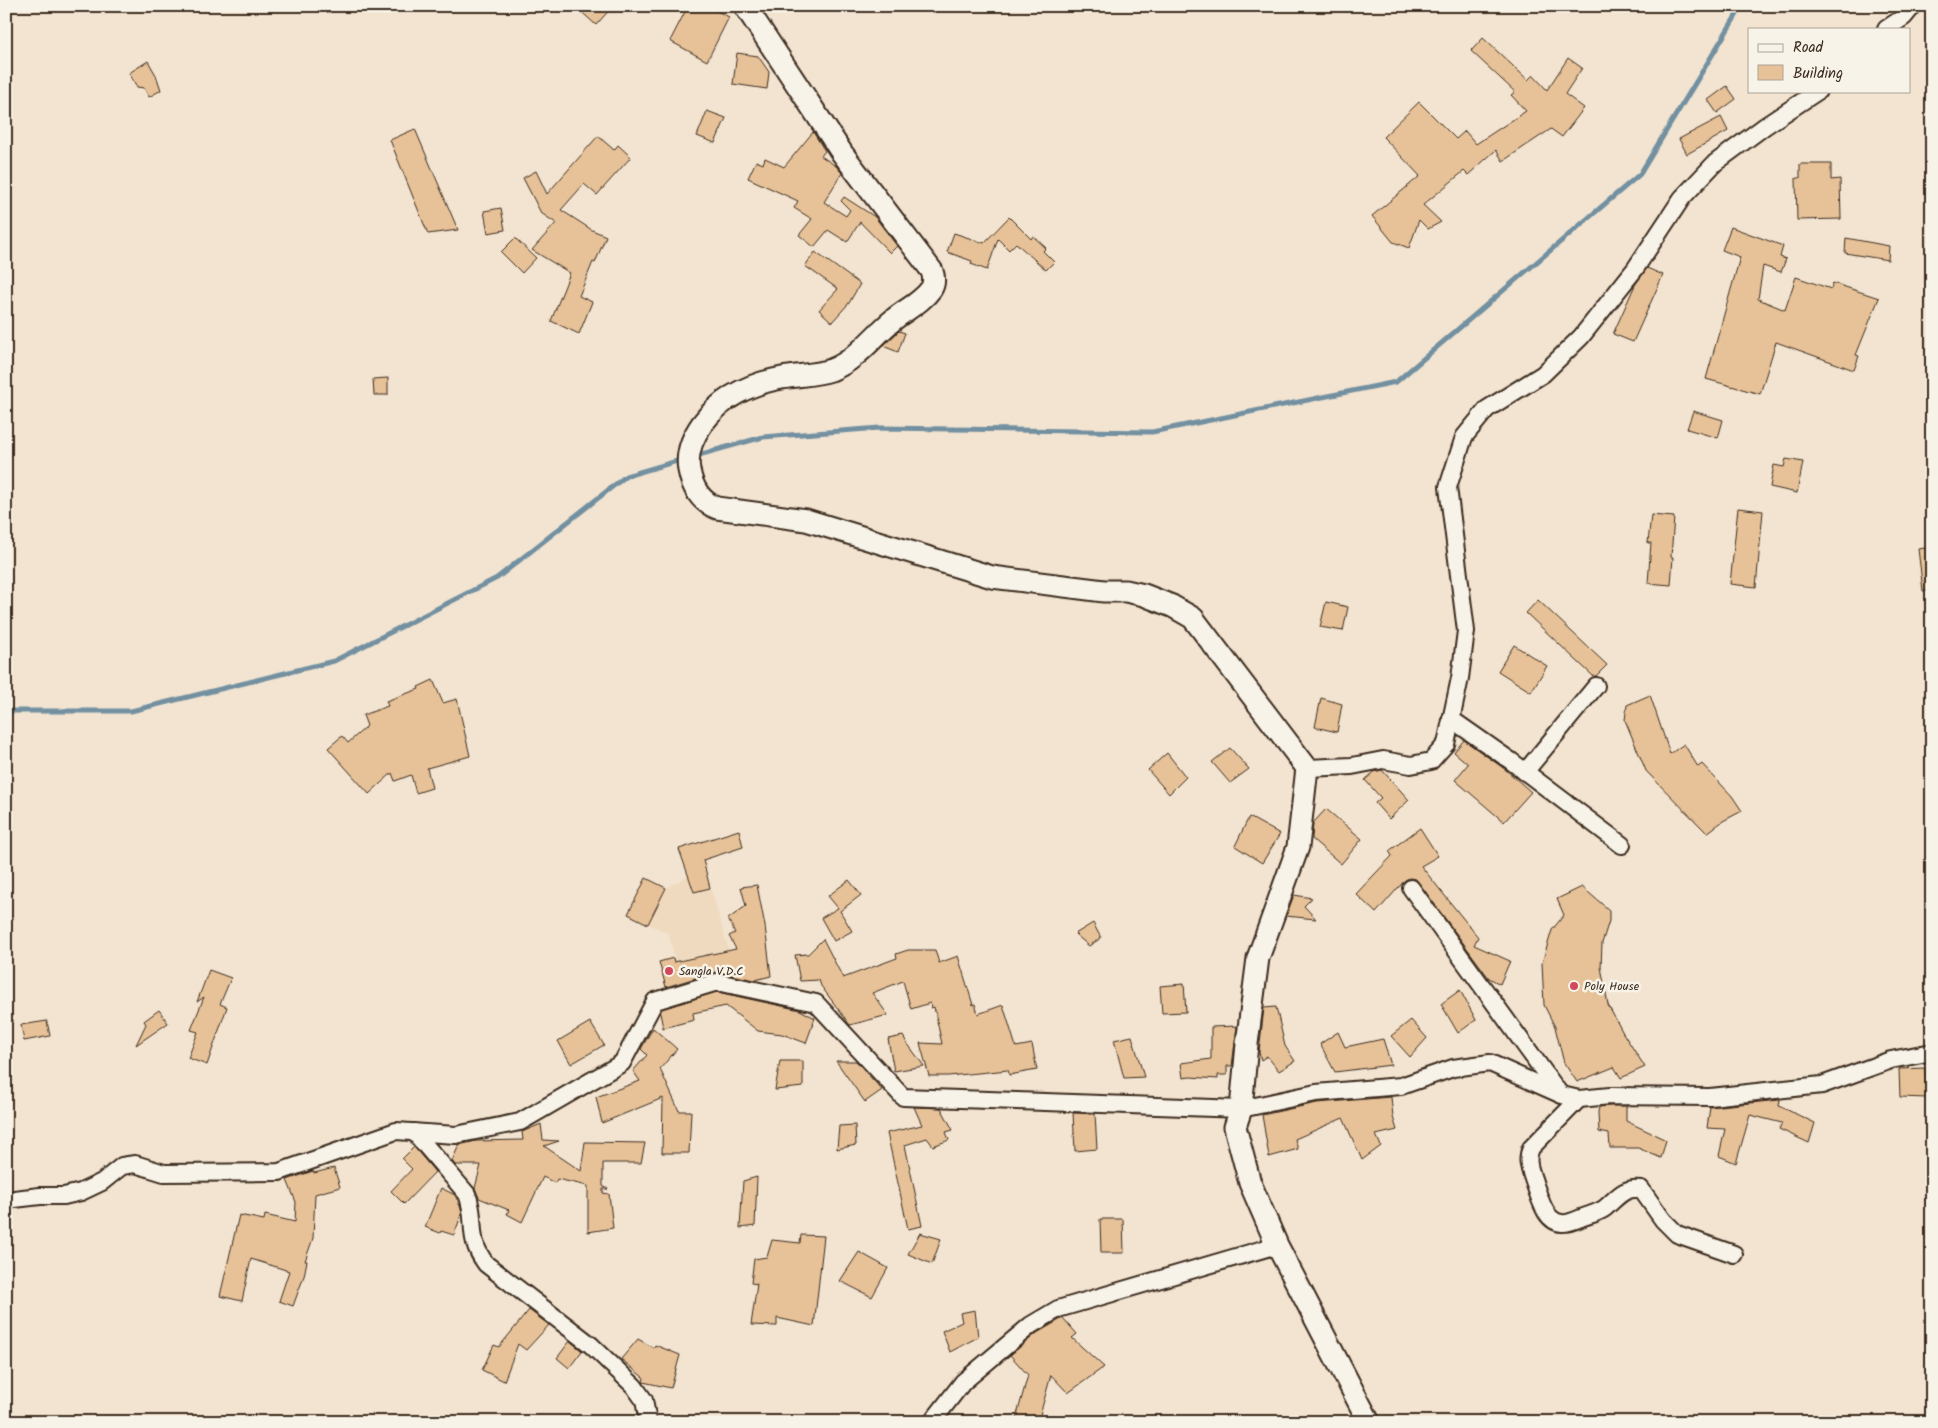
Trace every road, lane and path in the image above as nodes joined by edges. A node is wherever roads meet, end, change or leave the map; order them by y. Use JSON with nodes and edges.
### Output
{"nodes":[{"id":1,"x":746,"y":6,"type":"edge"},
{"id":2,"x":1913,"y":6,"type":"edge"},
{"id":3,"x":1888,"y":28,"type":"edge"},
{"id":4,"x":1816,"y":92,"type":"edge"},
{"id":5,"x":1596,"y":686,"type":"dead end"},
{"id":6,"x":1451,"y":719,"type":"junction"},
{"id":7,"x":1306,"y":768,"type":"junction"},
{"id":8,"x":1525,"y":772,"type":"junction"},
{"id":9,"x":1622,"y":845,"type":"dead end"},
{"id":10,"x":1411,"y":888,"type":"dead end"},
{"id":11,"x":1932,"y":1052,"type":"edge"},
{"id":12,"x":1562,"y":1095,"type":"junction"},
{"id":13,"x":1580,"y":1099,"type":"junction"},
{"id":14,"x":1241,"y":1108,"type":"junction"},
{"id":15,"x":414,"y":1132,"type":"junction"},
{"id":16,"x":6,"y":1200,"type":"edge"},
{"id":17,"x":1277,"y":1245,"type":"junction"},
{"id":18,"x":1734,"y":1254,"type":"dead end"},
{"id":19,"x":648,"y":1422,"type":"edge"},
{"id":20,"x":932,"y":1422,"type":"edge"},
{"id":21,"x":1369,"y":1422,"type":"edge"}],
"edges":[{"from":1,"to":7,"type":"street"},
{"from":2,"to":3,"type":"street"},
{"from":4,"to":6,"type":"street"},
{"from":5,"to":8,"type":"street"},
{"from":6,"to":7,"type":"street"},
{"from":6,"to":8,"type":"street"},
{"from":7,"to":14,"type":"street"},
{"from":8,"to":9,"type":"street"},
{"from":10,"to":12,"type":"street"},
{"from":11,"to":13,"type":"street"},
{"from":12,"to":13,"type":"street"},
{"from":12,"to":14,"type":"street"},
{"from":13,"to":18,"type":"street"},
{"from":14,"to":15,"type":"street"},
{"from":14,"to":17,"type":"street"},
{"from":15,"to":16,"type":"street"},
{"from":15,"to":19,"type":"street"},
{"from":17,"to":20,"type":"street"},
{"from":17,"to":21,"type":"street"}]}
